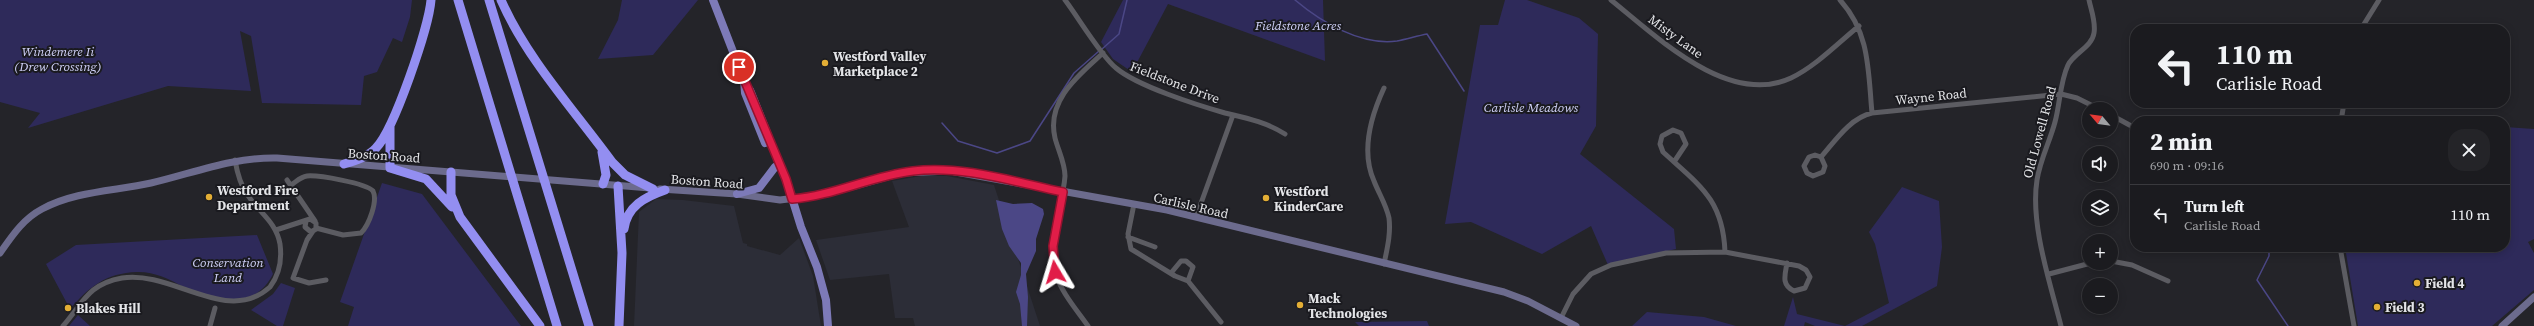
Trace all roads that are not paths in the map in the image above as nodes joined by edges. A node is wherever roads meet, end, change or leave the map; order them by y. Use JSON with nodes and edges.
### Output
{"nodes":[{"id":1,"x":431,"y":0,"type":"edge"},
{"id":2,"x":458,"y":0,"type":"edge"},
{"id":3,"x":489,"y":0,"type":"edge"},
{"id":4,"x":501,"y":0,"type":"edge"},
{"id":5,"x":714,"y":0,"type":"edge"},
{"id":6,"x":1065,"y":0,"type":"edge"},
{"id":7,"x":1611,"y":0,"type":"edge"},
{"id":8,"x":1840,"y":0,"type":"edge"},
{"id":9,"x":2088,"y":0,"type":"edge"},
{"id":10,"x":2379,"y":0,"type":"edge"},
{"id":11,"x":2364,"y":24,"type":"edge"},
{"id":12,"x":1859,"y":26,"type":"junction"},
{"id":13,"x":1103,"y":53,"type":"junction"},
{"id":14,"x":746,"y":86,"type":"junction"},
{"id":15,"x":1384,"y":88,"type":"dead end"},
{"id":16,"x":2061,"y":94,"type":"junction"},
{"id":17,"x":2085,"y":102,"type":"edge"},
{"id":18,"x":1872,"y":113,"type":"junction"},
{"id":19,"x":1233,"y":115,"type":"junction"},
{"id":20,"x":2118,"y":118,"type":"edge"},
{"id":21,"x":2130,"y":125,"type":"edge"},
{"id":22,"x":390,"y":126,"type":"junction"},
{"id":23,"x":1285,"y":134,"type":"dead end"},
{"id":24,"x":600,"y":146,"type":"junction"},
{"id":25,"x":1821,"y":157,"type":"junction"},
{"id":26,"x":235,"y":160,"type":"junction"},
{"id":27,"x":1674,"y":162,"type":"junction"},
{"id":28,"x":344,"y":164,"type":"junction"},
{"id":29,"x":775,"y":167,"type":"junction"},
{"id":30,"x":390,"y":168,"type":"junction"},
{"id":31,"x":451,"y":172,"type":"junction"},
{"id":32,"x":287,"y":180,"type":"dead end"},
{"id":33,"x":603,"y":184,"type":"junction"},
{"id":34,"x":291,"y":186,"type":"junction"},
{"id":35,"x":618,"y":186,"type":"junction"},
{"id":36,"x":653,"y":189,"type":"junction"},
{"id":37,"x":665,"y":190,"type":"junction"},
{"id":38,"x":1063,"y":192,"type":"junction"},
{"id":39,"x":737,"y":194,"type":"junction"},
{"id":40,"x":792,"y":199,"type":"junction"},
{"id":41,"x":1134,"y":204,"type":"junction"},
{"id":42,"x":306,"y":207,"type":"junction"},
{"id":43,"x":458,"y":214,"type":"junction"},
{"id":44,"x":1196,"y":218,"type":"junction"},
{"id":45,"x":307,"y":220,"type":"junction"},
{"id":46,"x":315,"y":221,"type":"junction"},
{"id":47,"x":291,"y":226,"type":"junction"},
{"id":48,"x":306,"y":229,"type":"junction"},
{"id":49,"x":315,"y":229,"type":"junction"},
{"id":50,"x":276,"y":230,"type":"junction"},
{"id":51,"x":1128,"y":238,"type":"junction"},
{"id":52,"x":307,"y":240,"type":"junction"},
{"id":53,"x":622,"y":245,"type":"junction"},
{"id":54,"x":1155,"y":247,"type":"dead end"},
{"id":55,"x":1725,"y":252,"type":"junction"},
{"id":56,"x":2341,"y":252,"type":"edge"},
{"id":57,"x":0,"y":253,"type":"edge"},
{"id":58,"x":2118,"y":262,"type":"edge"},
{"id":59,"x":1787,"y":263,"type":"junction"},
{"id":60,"x":1384,"y":264,"type":"junction"},
{"id":61,"x":2082,"y":265,"type":"edge"},
{"id":62,"x":1171,"y":273,"type":"junction"},
{"id":63,"x":2049,"y":274,"type":"junction"},
{"id":64,"x":326,"y":280,"type":"dead end"},
{"id":65,"x":1188,"y":281,"type":"junction"},
{"id":66,"x":2168,"y":281,"type":"dead end"},
{"id":67,"x":2534,"y":297,"type":"edge"},
{"id":68,"x":202,"y":302,"type":"dead end"},
{"id":69,"x":208,"y":305,"type":"dead end"},
{"id":70,"x":215,"y":308,"type":"junction"},
{"id":71,"x":236,"y":308,"type":"dead end"},
{"id":72,"x":221,"y":309,"type":"dead end"},
{"id":73,"x":1561,"y":318,"type":"junction"},
{"id":74,"x":1221,"y":322,"type":"dead end"},
{"id":75,"x":63,"y":326,"type":"edge"},
{"id":76,"x":210,"y":326,"type":"edge"},
{"id":77,"x":540,"y":326,"type":"edge"},
{"id":78,"x":557,"y":326,"type":"edge"},
{"id":79,"x":589,"y":326,"type":"edge"},
{"id":80,"x":619,"y":326,"type":"edge"},
{"id":81,"x":828,"y":326,"type":"edge"},
{"id":82,"x":1088,"y":326,"type":"edge"},
{"id":83,"x":1576,"y":326,"type":"edge"},
{"id":84,"x":2061,"y":326,"type":"edge"},
{"id":85,"x":2354,"y":326,"type":"edge"},
{"id":86,"x":2502,"y":326,"type":"edge"}],
"edges":[{"from":1,"to":22,"type":"highway"},
{"from":2,"to":78,"type":"highway"},
{"from":3,"to":79,"type":"highway"},
{"from":4,"to":24,"type":"highway"},
{"from":5,"to":14,"type":"main road"},
{"from":6,"to":13,"type":"street","name":"Fieldstone Drive"},
{"from":7,"to":12,"type":"street","name":"Misty Lane"},
{"from":8,"to":12,"type":"street"},
{"from":9,"to":16,"type":"street","name":"Old Lowell Road"},
{"from":10,"to":11,"type":"street"},
{"from":12,"to":18,"type":"street"},
{"from":13,"to":19,"type":"street","name":"Fieldstone Drive"},
{"from":13,"to":38,"type":"street"},
{"from":14,"to":29,"type":"main road"},
{"from":14,"to":40,"type":"main road"},
{"from":15,"to":60,"type":"street"},
{"from":16,"to":17,"type":"street"},
{"from":16,"to":18,"type":"street","name":"Wayne Road"},
{"from":16,"to":63,"type":"street","name":"Old Lowell Road"},
{"from":18,"to":25,"type":"street","name":"Wayne Road"},
{"from":19,"to":23,"type":"street","name":"Fieldstone Drive"},
{"from":19,"to":44,"type":"street"},
{"from":20,"to":21,"type":"street"},
{"from":22,"to":28,"type":"highway"},
{"from":22,"to":30,"type":"highway"},
{"from":24,"to":33,"type":"highway"},
{"from":24,"to":36,"type":"highway"},
{"from":25,"to":25,"type":"street","name":"Wayne Road"},
{"from":26,"to":28,"type":"main road","name":"Boston Road"},
{"from":26,"to":50,"type":"street"},
{"from":26,"to":57,"type":"main road","name":"Boston Road"},
{"from":27,"to":27,"type":"street"},
{"from":27,"to":55,"type":"street"},
{"from":28,"to":30,"type":"main road","name":"Boston Road"},
{"from":29,"to":39,"type":"main road"},
{"from":29,"to":40,"type":"main road"},
{"from":30,"to":31,"type":"main road","name":"Boston Road"},
{"from":30,"to":43,"type":"highway"},
{"from":31,"to":33,"type":"main road","name":"Boston Road"},
{"from":31,"to":43,"type":"highway"},
{"from":32,"to":34,"type":"street"},
{"from":33,"to":35,"type":"main road","name":"Boston Road"},
{"from":34,"to":42,"type":"street"},
{"from":34,"to":49,"type":"street"},
{"from":35,"to":36,"type":"main road","name":"Boston Road"},
{"from":35,"to":53,"type":"highway"},
{"from":36,"to":37,"type":"main road","name":"Boston Road"},
{"from":37,"to":39,"type":"main road","name":"Boston Road"},
{"from":37,"to":53,"type":"highway"},
{"from":38,"to":40,"type":"main road","name":"Carlisle Road"},
{"from":38,"to":41,"type":"main road","name":"Carlisle Road"},
{"from":38,"to":82,"type":"street"},
{"from":39,"to":40,"type":"main road","name":"Boston Road"},
{"from":40,"to":81,"type":"main road"},
{"from":41,"to":44,"type":"main road","name":"Carlisle Road"},
{"from":41,"to":51,"type":"street"},
{"from":42,"to":45,"type":"street"},
{"from":42,"to":46,"type":"street"},
{"from":43,"to":77,"type":"highway"},
{"from":44,"to":60,"type":"main road","name":"Carlisle Road"},
{"from":45,"to":46,"type":"street"},
{"from":45,"to":47,"type":"street"},
{"from":45,"to":48,"type":"street"},
{"from":46,"to":49,"type":"street"},
{"from":47,"to":48,"type":"street"},
{"from":47,"to":50,"type":"street"},
{"from":48,"to":49,"type":"street"},
{"from":48,"to":52,"type":"street"},
{"from":49,"to":52,"type":"street"},
{"from":50,"to":71,"type":"street"},
{"from":51,"to":54,"type":"street"},
{"from":51,"to":62,"type":"street"},
{"from":52,"to":64,"type":"street"},
{"from":53,"to":80,"type":"highway"},
{"from":55,"to":59,"type":"street"},
{"from":55,"to":73,"type":"street"},
{"from":56,"to":85,"type":"street"},
{"from":58,"to":66,"type":"street"},
{"from":59,"to":59,"type":"street"},
{"from":60,"to":73,"type":"main road","name":"Carlisle Road"},
{"from":61,"to":63,"type":"street"},
{"from":62,"to":65,"type":"street"},
{"from":62,"to":65,"type":"street"},
{"from":63,"to":84,"type":"street","name":"Old Lowell Road"},
{"from":65,"to":74,"type":"street"},
{"from":67,"to":86,"type":"main road"},
{"from":68,"to":75,"type":"street"},
{"from":69,"to":70,"type":"street"},
{"from":70,"to":72,"type":"street"},
{"from":70,"to":76,"type":"street"},
{"from":73,"to":83,"type":"main road","name":"Carlisle Road"}]}
